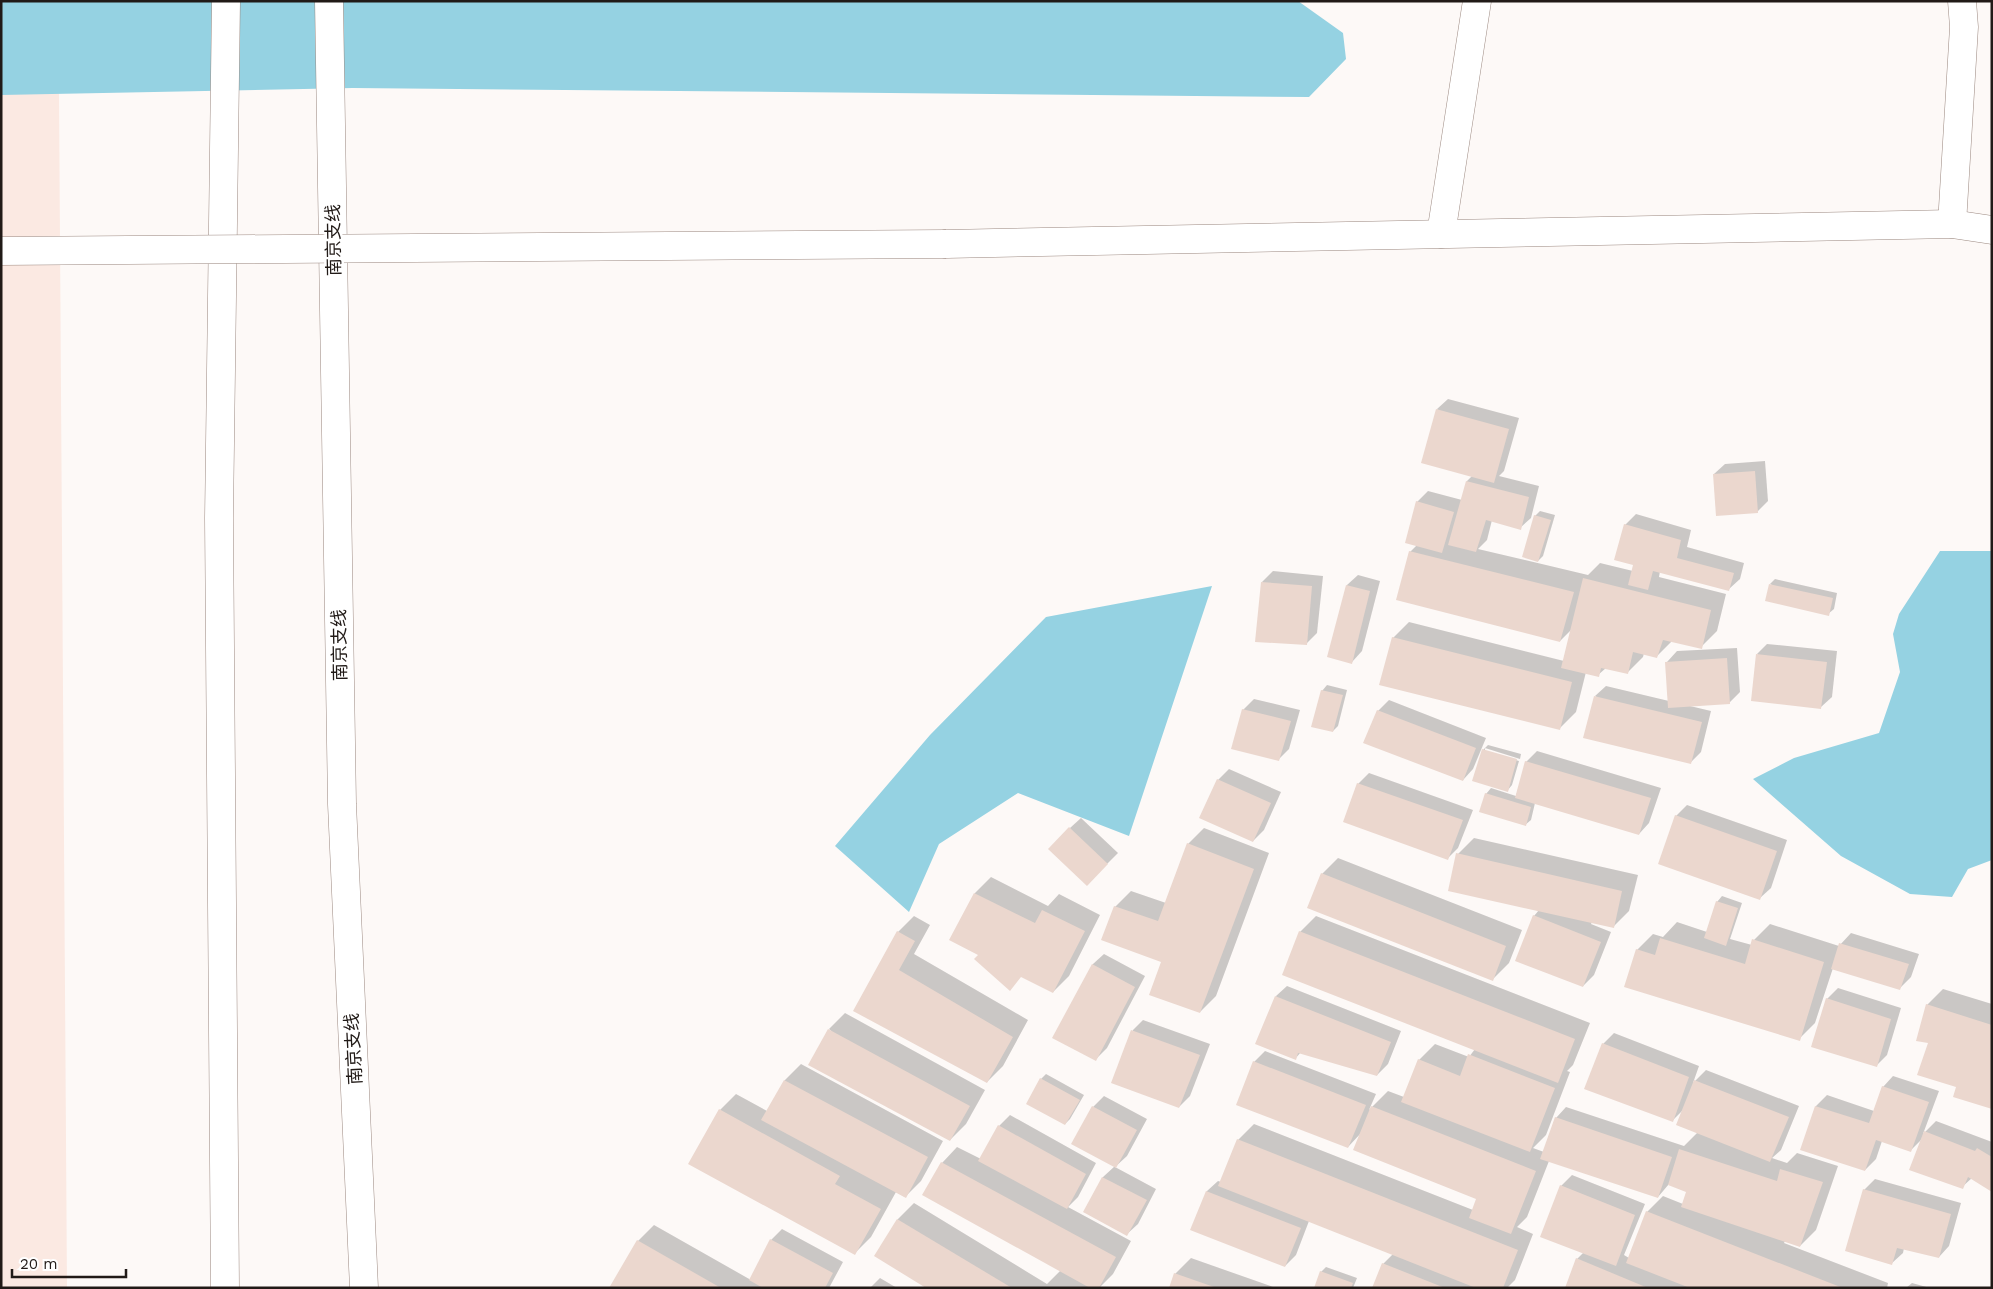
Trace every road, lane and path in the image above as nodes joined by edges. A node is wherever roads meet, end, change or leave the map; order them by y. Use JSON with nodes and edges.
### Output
{"nodes":[{"id":1,"x":226,"y":1,"type":"edge"},
{"id":2,"x":329,"y":1,"type":"edge"},
{"id":3,"x":1477,"y":1,"type":"edge"},
{"id":4,"x":1962,"y":1,"type":"edge"},
{"id":5,"x":1952,"y":224,"type":"junction"},
{"id":6,"x":1992,"y":230,"type":"edge"},
{"id":7,"x":1442,"y":234,"type":"junction"},
{"id":8,"x":1,"y":251,"type":"edge"},
{"id":9,"x":225,"y":1288,"type":"edge"},
{"id":10,"x":364,"y":1288,"type":"edge"}],
"edges":[{"from":1,"to":9,"type":"main road"},
{"from":2,"to":10,"type":"main road","name":"南京支线"},
{"from":3,"to":7,"type":"main road"},
{"from":4,"to":5,"type":"main road"},
{"from":5,"to":6,"type":"main road"},
{"from":5,"to":7,"type":"main road"},
{"from":7,"to":8,"type":"main road","bridge":true}]}
